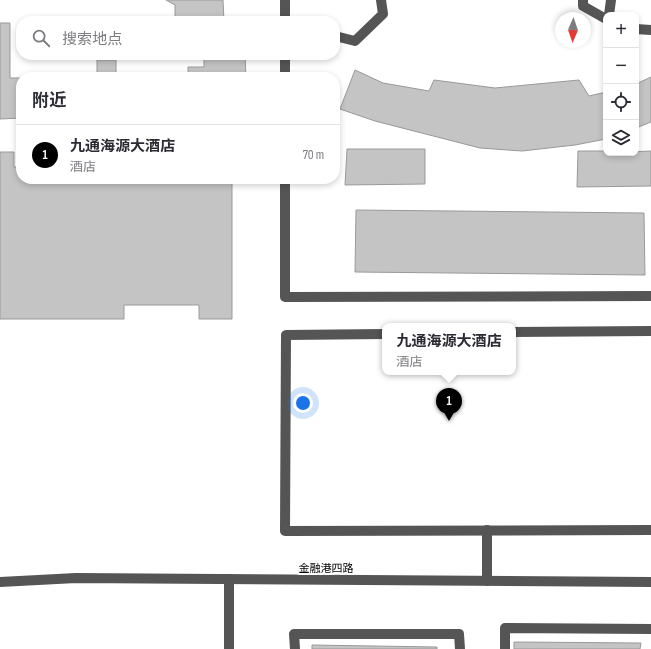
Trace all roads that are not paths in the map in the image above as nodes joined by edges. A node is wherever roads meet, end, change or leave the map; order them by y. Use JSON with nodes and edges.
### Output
{"nodes":[{"id":1,"x":286,"y":0,"type":"edge"},
{"id":2,"x":381,"y":0,"type":"edge"},
{"id":3,"x":583,"y":0,"type":"edge"},
{"id":4,"x":611,"y":0,"type":"edge"},
{"id":5,"x":610,"y":12,"type":"edge"},
{"id":6,"x":285,"y":16,"type":"edge"},
{"id":7,"x":603,"y":17,"type":"edge"},
{"id":8,"x":639,"y":29,"type":"edge"},
{"id":9,"x":651,"y":30,"type":"edge"},
{"id":10,"x":340,"y":37,"type":"edge"},
{"id":11,"x":285,"y":60,"type":"edge"},
{"id":12,"x":285,"y":72,"type":"edge"},
{"id":13,"x":285,"y":184,"type":"edge"},
{"id":14,"x":651,"y":296,"type":"edge"},
{"id":15,"x":651,"y":331,"type":"edge"},
{"id":16,"x":516,"y":332,"type":"edge"},
{"id":17,"x":382,"y":334,"type":"edge"},
{"id":18,"x":487,"y":530,"type":"junction"},
{"id":19,"x":651,"y":530,"type":"edge"},
{"id":20,"x":229,"y":579,"type":"junction"},
{"id":21,"x":487,"y":581,"type":"junction"},
{"id":22,"x":0,"y":582,"type":"edge"},
{"id":23,"x":651,"y":582,"type":"edge"},
{"id":24,"x":651,"y":630,"type":"edge"},
{"id":25,"x":229,"y":649,"type":"edge"},
{"id":26,"x":295,"y":649,"type":"edge"},
{"id":27,"x":460,"y":649,"type":"edge"},
{"id":28,"x":505,"y":649,"type":"edge"}],
"edges":[{"from":1,"to":6,"type":"street"},
{"from":2,"to":10,"type":"street"},
{"from":3,"to":7,"type":"street"},
{"from":4,"to":5,"type":"street"},
{"from":8,"to":9,"type":"street"},
{"from":11,"to":12,"type":"street"},
{"from":13,"to":14,"type":"street"},
{"from":15,"to":16,"type":"street"},
{"from":17,"to":18,"type":"street"},
{"from":18,"to":19,"type":"street"},
{"from":18,"to":21,"type":"street"},
{"from":20,"to":21,"type":"street","name":"金融港四路"},
{"from":20,"to":22,"type":"street","name":"金融港四路"},
{"from":20,"to":25,"type":"street"},
{"from":21,"to":23,"type":"street","name":"金融港四路"},
{"from":24,"to":28,"type":"street"},
{"from":26,"to":27,"type":"street"}]}
